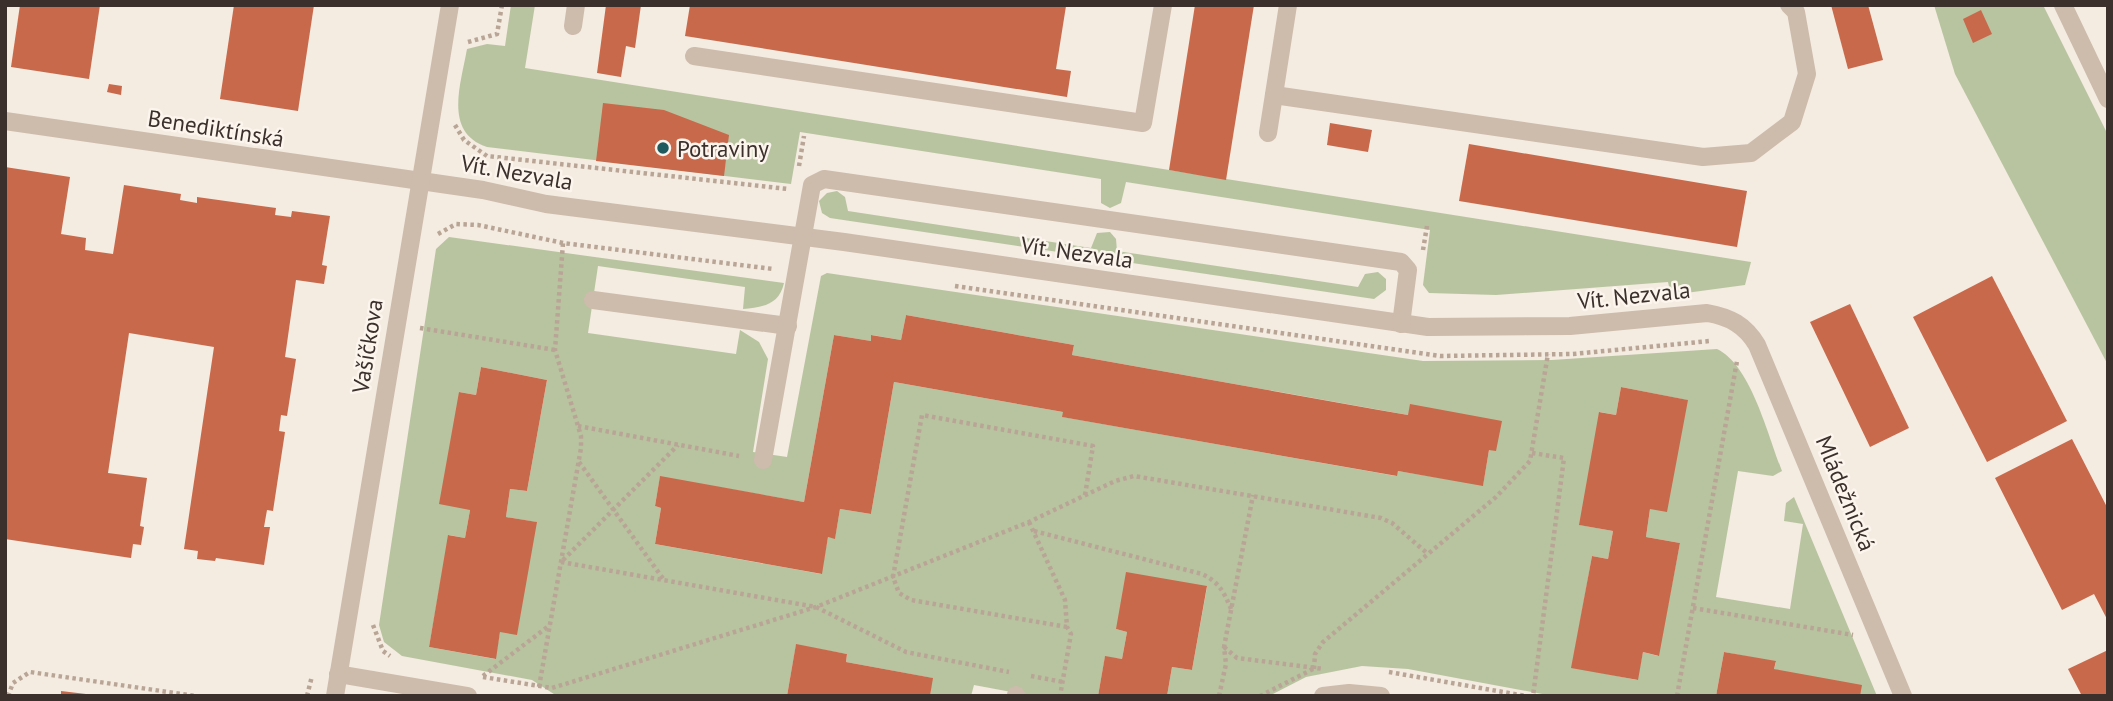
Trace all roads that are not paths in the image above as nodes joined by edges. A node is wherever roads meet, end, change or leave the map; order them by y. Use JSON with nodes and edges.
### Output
{"nodes":[{"id":1,"x":450,"y":5,"type":"edge"},
{"id":2,"x":576,"y":5,"type":"edge"},
{"id":3,"x":1163,"y":5,"type":"edge"},
{"id":4,"x":1288,"y":5,"type":"edge"},
{"id":5,"x":1789,"y":5,"type":"edge"},
{"id":6,"x":2063,"y":5,"type":"edge"},
{"id":7,"x":573,"y":26,"type":"dead end"},
{"id":8,"x":694,"y":57,"type":"dead end"},
{"id":9,"x":1274,"y":95,"type":"junction"},
{"id":10,"x":2108,"y":99,"type":"edge"},
{"id":11,"x":5,"y":121,"type":"edge"},
{"id":12,"x":1268,"y":133,"type":"dead end"},
{"id":13,"x":419,"y":181,"type":"junction"},
{"id":14,"x":803,"y":237,"type":"junction"},
{"id":15,"x":593,"y":300,"type":"dead end"},
{"id":16,"x":1730,"y":319,"type":"joint"},
{"id":17,"x":1401,"y":324,"type":"junction"},
{"id":18,"x":788,"y":326,"type":"junction"},
{"id":19,"x":763,"y":460,"type":"road end"},
{"id":20,"x":338,"y":674,"type":"junction"},
{"id":21,"x":458,"y":695,"type":"edge"},
{"id":22,"x":335,"y":696,"type":"edge"},
{"id":23,"x":1323,"y":696,"type":"edge"},
{"id":24,"x":1381,"y":696,"type":"edge"},
{"id":25,"x":1903,"y":696,"type":"edge"}],
"edges":[{"from":1,"to":13,"type":"street","name":"Vašíčkova"},
{"from":2,"to":7,"type":"street"},
{"from":3,"to":8,"type":"street"},
{"from":4,"to":9,"type":"street"},
{"from":5,"to":9,"type":"street"},
{"from":6,"to":10,"type":"street"},
{"from":9,"to":12,"type":"street"},
{"from":11,"to":13,"type":"street","name":"Benediktínská"},
{"from":13,"to":14,"type":"street","name":"Vít. Nezvala"},
{"from":13,"to":20,"type":"street","name":"Vašíčkova"},
{"from":14,"to":17,"type":"street","name":"Vít. Nezvala"},
{"from":14,"to":17,"type":"street"},
{"from":14,"to":18,"type":"street"},
{"from":15,"to":18,"type":"street"},
{"from":16,"to":17,"type":"street","name":"Vít. Nezvala"},
{"from":16,"to":25,"type":"street","name":"Mládežnická"},
{"from":18,"to":19,"type":"street"},
{"from":20,"to":21,"type":"street"},
{"from":20,"to":22,"type":"street","name":"Vašíčkova"},
{"from":23,"to":24,"type":"street"}]}
